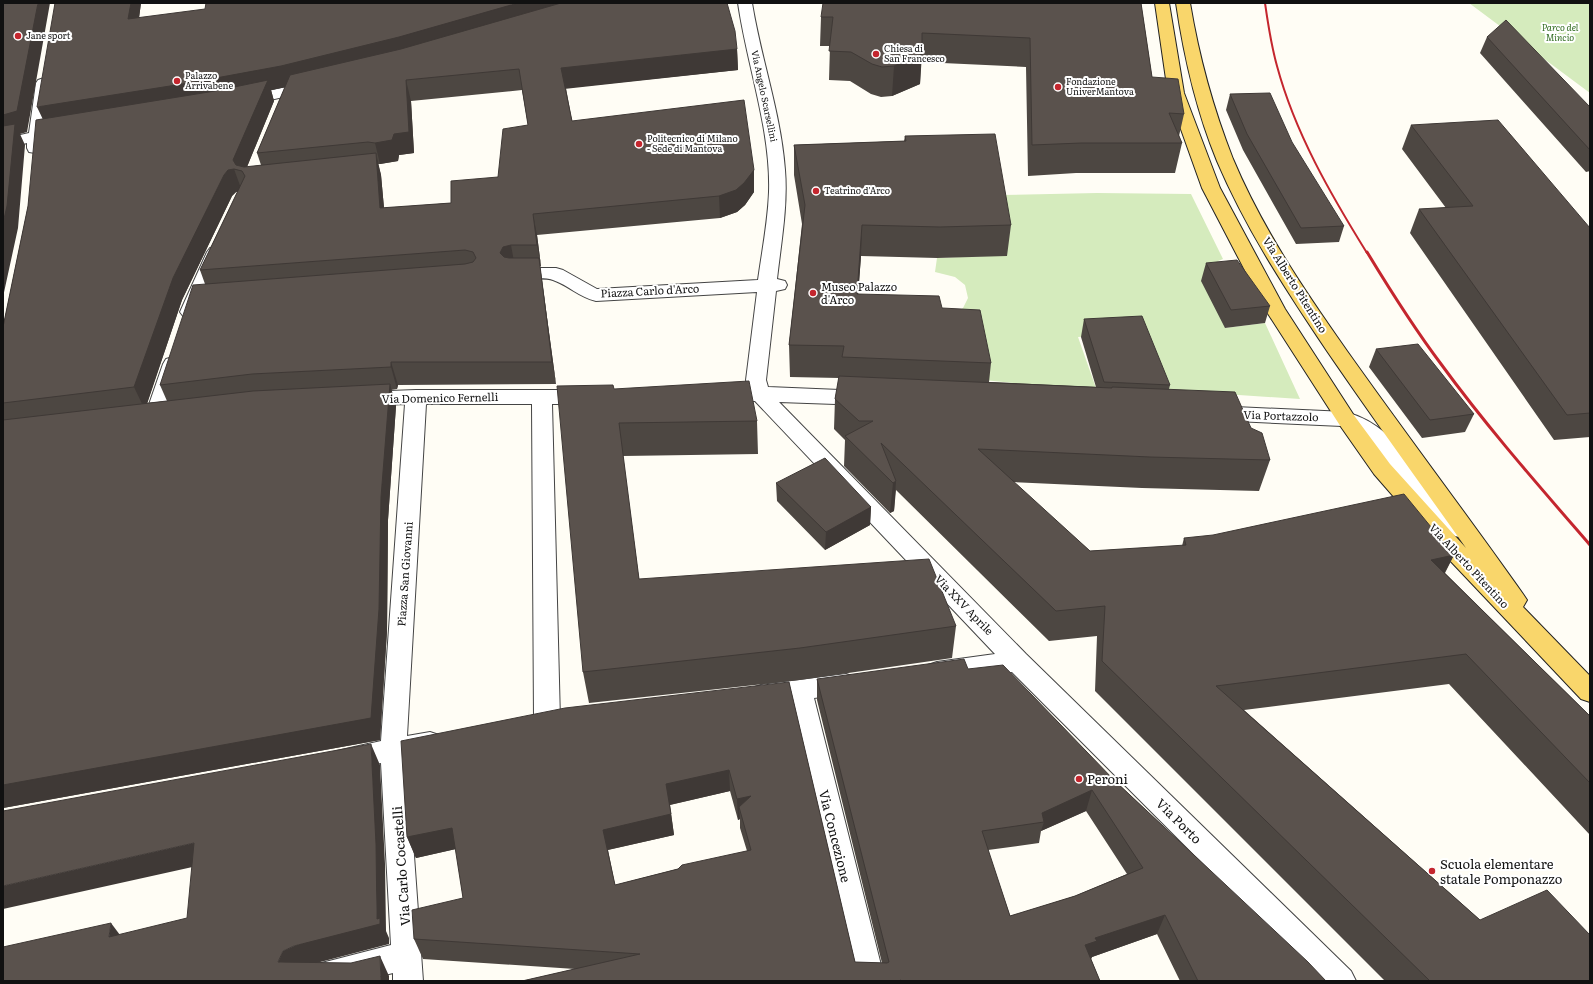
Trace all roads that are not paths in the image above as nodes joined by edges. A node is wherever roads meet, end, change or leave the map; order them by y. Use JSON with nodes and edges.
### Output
{"nodes":[{"id":1,"x":745,"y":3,"type":"edge"},
{"id":2,"x":753,"y":3,"type":"edge"},
{"id":3,"x":1162,"y":3,"type":"edge"},
{"id":4,"x":1183,"y":3,"type":"edge"},
{"id":5,"x":47,"y":66,"type":"edge"},
{"id":6,"x":326,"y":83,"type":"edge"},
{"id":7,"x":230,"y":104,"type":"edge"},
{"id":8,"x":75,"y":130,"type":"edge"},
{"id":9,"x":36,"y":136,"type":"junction"},
{"id":10,"x":3,"y":144,"type":"edge"},
{"id":11,"x":33,"y":167,"type":"edge"},
{"id":12,"x":781,"y":214,"type":"junction"},
{"id":13,"x":223,"y":237,"type":"edge"},
{"id":14,"x":515,"y":274,"type":"edge"},
{"id":15,"x":773,"y":285,"type":"junction"},
{"id":16,"x":217,"y":299,"type":"edge"},
{"id":17,"x":194,"y":301,"type":"junction"},
{"id":18,"x":760,"y":394,"type":"junction"},
{"id":19,"x":699,"y":395,"type":"edge"},
{"id":20,"x":607,"y":396,"type":"edge"},
{"id":21,"x":416,"y":397,"type":"junction"},
{"id":22,"x":542,"y":397,"type":"junction"},
{"id":23,"x":885,"y":399,"type":"edge"},
{"id":24,"x":346,"y":400,"type":"edge"},
{"id":25,"x":1195,"y":412,"type":"edge"},
{"id":26,"x":178,"y":414,"type":"edge"},
{"id":27,"x":1346,"y":419,"type":"junction"},
{"id":28,"x":1470,"y":536,"type":"junction"},
{"id":29,"x":1552,"y":652,"type":"junction"},
{"id":30,"x":1017,"y":661,"type":"junction"},
{"id":31,"x":916,"y":675,"type":"edge"},
{"id":32,"x":870,"y":681,"type":"edge"},
{"id":33,"x":800,"y":691,"type":"junction"},
{"id":34,"x":1590,"y":692,"type":"edge"},
{"id":35,"x":737,"y":698,"type":"edge"},
{"id":36,"x":548,"y":721,"type":"edge"},
{"id":37,"x":455,"y":738,"type":"edge"},
{"id":38,"x":394,"y":750,"type":"junction"},
{"id":39,"x":324,"y":763,"type":"edge"},
{"id":40,"x":408,"y":968,"type":"edge"},
{"id":41,"x":306,"y":981,"type":"edge"},
{"id":42,"x":870,"y":981,"type":"edge"},
{"id":43,"x":1341,"y":981,"type":"edge"}],
"edges":[{"from":1,"to":12,"type":"street","name":"Via Angelo Scarsellini"},
{"from":2,"to":12,"type":"street","name":"Via Angelo Scarsellini"},
{"from":3,"to":27,"type":"main road","name":"Via Alberto Pitentino"},
{"from":4,"to":28,"type":"main road","name":"Via Alberto Pitentino"},
{"from":5,"to":9,"type":"street"},
{"from":6,"to":7,"type":"street"},
{"from":8,"to":9,"type":"street"},
{"from":9,"to":10,"type":"street"},
{"from":9,"to":11,"type":"street"},
{"from":12,"to":15,"type":"street"},
{"from":13,"to":17,"type":"street"},
{"from":14,"to":15,"type":"street","name":"Piazza Carlo d'Arco"},
{"from":15,"to":18,"type":"street"},
{"from":16,"to":17,"type":"street"},
{"from":17,"to":26,"type":"street"},
{"from":18,"to":19,"type":"street"},
{"from":18,"to":23,"type":"street"},
{"from":18,"to":30,"type":"street","name":"Via XXV Aprile"},
{"from":20,"to":22,"type":"street"},
{"from":21,"to":22,"type":"street","name":"Via Domenico Fernelli"},
{"from":21,"to":24,"type":"street","name":"Via Domenico Fernelli"},
{"from":21,"to":38,"type":"street","name":"Piazza San Giovanni"},
{"from":22,"to":36,"type":"street"},
{"from":25,"to":27,"type":"street","name":"Via Portazzolo"},
{"from":27,"to":28,"type":"street","name":"Via Alberto Pitentino"},
{"from":27,"to":29,"type":"main road","name":"Via Alberto Pitentino"},
{"from":28,"to":29,"type":"main road","name":"Via Alberto Pitentino"},
{"from":29,"to":34,"type":"main road","name":"Via Alberto Pitentino"},
{"from":30,"to":31,"type":"street"},
{"from":30,"to":43,"type":"street","name":"Via Porto"},
{"from":32,"to":33,"type":"street"},
{"from":33,"to":35,"type":"street"},
{"from":33,"to":42,"type":"street","name":"Via Concezione"},
{"from":37,"to":38,"type":"street"},
{"from":38,"to":39,"type":"street"},
{"from":38,"to":40,"type":"street","name":"Via Carlo Cocastelli"},
{"from":40,"to":41,"type":"street"}]}
